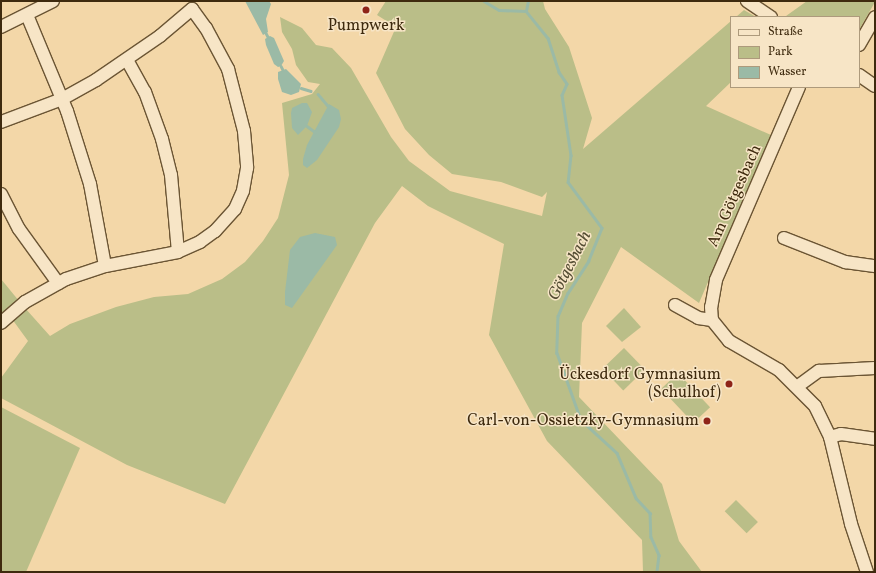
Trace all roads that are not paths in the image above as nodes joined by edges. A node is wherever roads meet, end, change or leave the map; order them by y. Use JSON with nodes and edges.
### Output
{"nodes":[{"id":1,"x":53,"y":1,"type":"edge"},
{"id":2,"x":747,"y":1,"type":"edge"},
{"id":3,"x":27,"y":15,"type":"junction"},
{"id":4,"x":770,"y":16,"type":"edge"},
{"id":5,"x":875,"y":17,"type":"edge"},
{"id":6,"x":1,"y":27,"type":"edge"},
{"id":7,"x":860,"y":43,"type":"edge"},
{"id":8,"x":127,"y":60,"type":"junction"},
{"id":9,"x":860,"y":77,"type":"edge"},
{"id":10,"x":875,"y":86,"type":"edge"},
{"id":11,"x":799,"y":88,"type":"edge"},
{"id":12,"x":62,"y":99,"type":"junction"},
{"id":13,"x":1,"y":122,"type":"edge"},
{"id":14,"x":1,"y":194,"type":"edge"},
{"id":15,"x":784,"y":238,"type":"dead end"},
{"id":16,"x":178,"y":252,"type":"junction"},
{"id":17,"x":105,"y":266,"type":"junction"},
{"id":18,"x":875,"y":266,"type":"edge"},
{"id":19,"x":58,"y":283,"type":"junction"},
{"id":20,"x":675,"y":305,"type":"dead end"},
{"id":21,"x":712,"y":320,"type":"junction"},
{"id":22,"x":1,"y":323,"type":"edge"},
{"id":23,"x":875,"y":368,"type":"edge"},
{"id":24,"x":798,"y":386,"type":"junction"},
{"id":25,"x":830,"y":437,"type":"junction"},
{"id":26,"x":875,"y":439,"type":"edge"},
{"id":27,"x":867,"y":572,"type":"edge"}],
"edges":[{"from":1,"to":3,"type":"street"},
{"from":2,"to":4,"type":"street"},
{"from":3,"to":6,"type":"street"},
{"from":3,"to":12,"type":"street"},
{"from":5,"to":7,"type":"street"},
{"from":8,"to":12,"type":"street"},
{"from":8,"to":16,"type":"street"},
{"from":8,"to":16,"type":"street"},
{"from":9,"to":10,"type":"street"},
{"from":11,"to":21,"type":"street","name":"Am Götgesbach"},
{"from":12,"to":13,"type":"street"},
{"from":12,"to":17,"type":"street"},
{"from":14,"to":19,"type":"street"},
{"from":15,"to":18,"type":"street"},
{"from":16,"to":17,"type":"street"},
{"from":17,"to":19,"type":"street"},
{"from":19,"to":22,"type":"street"},
{"from":20,"to":21,"type":"street"},
{"from":21,"to":24,"type":"street"},
{"from":23,"to":24,"type":"street"},
{"from":24,"to":25,"type":"street"},
{"from":25,"to":26,"type":"street"},
{"from":25,"to":27,"type":"street"}]}
